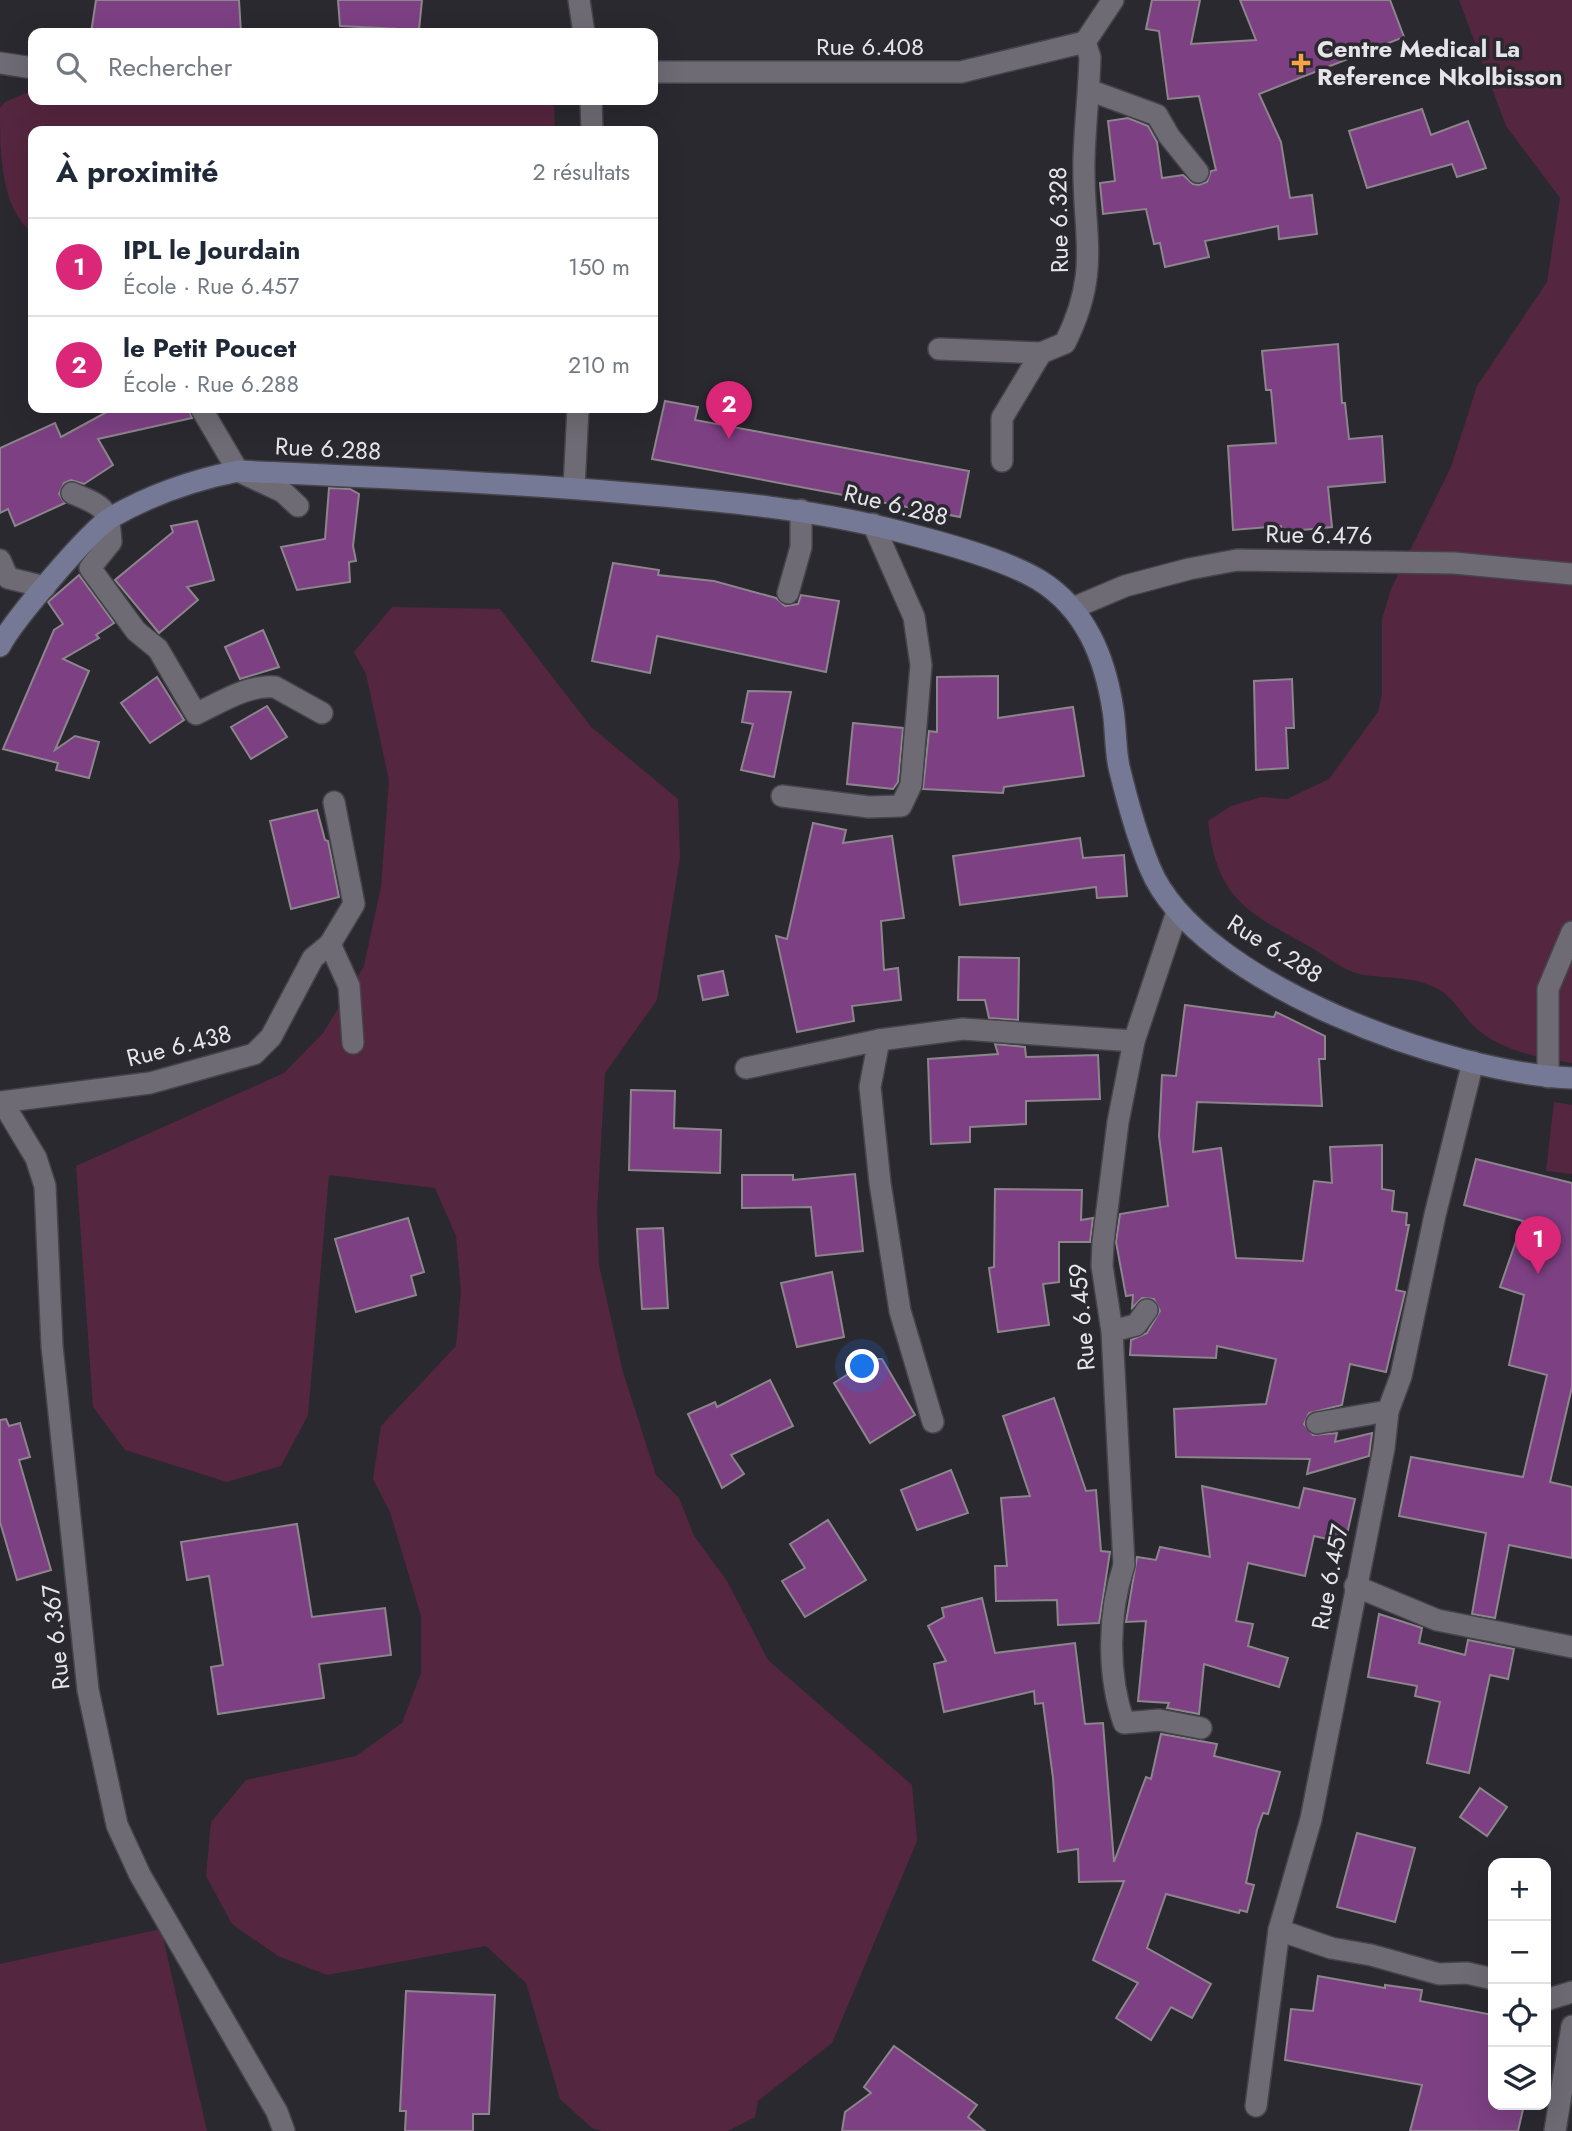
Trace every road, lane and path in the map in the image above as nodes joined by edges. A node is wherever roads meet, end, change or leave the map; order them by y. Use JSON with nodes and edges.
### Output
{"nodes":[{"id":1,"x":579,"y":0,"type":"edge"},
{"id":2,"x":1113,"y":0,"type":"edge"},
{"id":3,"x":583,"y":28,"type":"edge"},
{"id":4,"x":1085,"y":42,"type":"junction"},
{"id":5,"x":0,"y":63,"type":"edge"},
{"id":6,"x":28,"y":67,"type":"edge"},
{"id":7,"x":658,"y":72,"type":"edge"},
{"id":8,"x":1089,"y":90,"type":"junction"},
{"id":9,"x":591,"y":105,"type":"edge"},
{"id":10,"x":592,"y":126,"type":"edge"},
{"id":11,"x":1198,"y":172,"type":"dead end"},
{"id":12,"x":939,"y":349,"type":"dead end"},
{"id":13,"x":1041,"y":354,"type":"junction"},
{"id":14,"x":204,"y":413,"type":"edge"},
{"id":15,"x":578,"y":413,"type":"edge"},
{"id":16,"x":1002,"y":461,"type":"dead end"},
{"id":17,"x":238,"y":471,"type":"junction"},
{"id":18,"x":574,"y":488,"type":"junction"},
{"id":19,"x":72,"y":493,"type":"dead end"},
{"id":20,"x":298,"y":506,"type":"dead end"},
{"id":21,"x":801,"y":510,"type":"junction"},
{"id":22,"x":110,"y":518,"type":"junction"},
{"id":23,"x":873,"y":524,"type":"junction"},
{"id":24,"x":0,"y":559,"type":"edge"},
{"id":25,"x":1572,"y":574,"type":"edge"},
{"id":26,"x":45,"y":587,"type":"junction"},
{"id":27,"x":788,"y":593,"type":"dead end"},
{"id":28,"x":1073,"y":608,"type":"junction"},
{"id":29,"x":0,"y":646,"type":"edge"},
{"id":30,"x":322,"y":713,"type":"dead end"},
{"id":31,"x":782,"y":796,"type":"dead end"},
{"id":32,"x":334,"y":802,"type":"dead end"},
{"id":33,"x":1177,"y":912,"type":"junction"},
{"id":34,"x":1572,"y":932,"type":"edge"},
{"id":35,"x":330,"y":944,"type":"junction"},
{"id":36,"x":879,"y":1040,"type":"junction"},
{"id":37,"x":1134,"y":1041,"type":"junction"},
{"id":38,"x":353,"y":1043,"type":"dead end"},
{"id":39,"x":1473,"y":1062,"type":"junction"},
{"id":40,"x":746,"y":1068,"type":"dead end"},
{"id":41,"x":1548,"y":1077,"type":"junction"},
{"id":42,"x":1572,"y":1078,"type":"edge"},
{"id":43,"x":2,"y":1103,"type":"edge"},
{"id":44,"x":1147,"y":1310,"type":"dead end"},
{"id":45,"x":1112,"y":1331,"type":"junction"},
{"id":46,"x":1388,"y":1411,"type":"junction"},
{"id":47,"x":933,"y":1422,"type":"dead end"},
{"id":48,"x":1317,"y":1423,"type":"dead end"},
{"id":49,"x":1354,"y":1586,"type":"junction"},
{"id":50,"x":1572,"y":1647,"type":"edge"},
{"id":51,"x":1201,"y":1728,"type":"dead end"},
{"id":52,"x":1279,"y":1930,"type":"junction"},
{"id":53,"x":1488,"y":1978,"type":"edge"},
{"id":54,"x":1572,"y":1992,"type":"edge"},
{"id":55,"x":1551,"y":1998,"type":"edge"},
{"id":56,"x":1572,"y":2026,"type":"edge"},
{"id":57,"x":1256,"y":2106,"type":"dead end"},
{"id":58,"x":284,"y":2131,"type":"edge"},
{"id":59,"x":1555,"y":2131,"type":"edge"}],
"edges":[{"from":1,"to":3,"type":"street"},
{"from":2,"to":4,"type":"street"},
{"from":4,"to":7,"type":"street","name":"Rue 6.408"},
{"from":4,"to":8,"type":"street","name":"Rue 6.328"},
{"from":5,"to":6,"type":"street"},
{"from":8,"to":11,"type":"street"},
{"from":8,"to":13,"type":"street","name":"Rue 6.328"},
{"from":9,"to":10,"type":"street"},
{"from":12,"to":13,"type":"street"},
{"from":13,"to":16,"type":"street","name":"Rue 6.328"},
{"from":14,"to":17,"type":"street"},
{"from":15,"to":18,"type":"street"},
{"from":17,"to":18,"type":"street","name":"Rue 6.288"},
{"from":17,"to":20,"type":"street"},
{"from":17,"to":22,"type":"street","name":"Rue 6.288"},
{"from":18,"to":21,"type":"street","name":"Rue 6.288"},
{"from":19,"to":22,"type":"street"},
{"from":21,"to":23,"type":"street","name":"Rue 6.288"},
{"from":21,"to":27,"type":"street"},
{"from":22,"to":26,"type":"street","name":"Rue 6.288"},
{"from":22,"to":30,"type":"street"},
{"from":23,"to":28,"type":"street","name":"Rue 6.288"},
{"from":23,"to":31,"type":"street"},
{"from":24,"to":26,"type":"street"},
{"from":25,"to":28,"type":"street","name":"Rue 6.476"},
{"from":26,"to":29,"type":"street","name":"Rue 6.288"},
{"from":28,"to":33,"type":"street","name":"Rue 6.288"},
{"from":32,"to":35,"type":"street","name":"Rue 6.438"},
{"from":33,"to":37,"type":"street","name":"Rue 6.459"},
{"from":33,"to":39,"type":"street","name":"Rue 6.288"},
{"from":34,"to":41,"type":"street"},
{"from":35,"to":38,"type":"street"},
{"from":35,"to":43,"type":"street","name":"Rue 6.438"},
{"from":36,"to":37,"type":"street"},
{"from":36,"to":40,"type":"street"},
{"from":36,"to":47,"type":"street"},
{"from":37,"to":45,"type":"street","name":"Rue 6.459"},
{"from":39,"to":41,"type":"street","name":"Rue 6.288"},
{"from":39,"to":46,"type":"street","name":"Rue 6.457"},
{"from":41,"to":42,"type":"street","name":"Rue 6.288"},
{"from":43,"to":58,"type":"street","name":"Rue 6.367"},
{"from":44,"to":45,"type":"street"},
{"from":45,"to":51,"type":"street","name":"Rue 6.459"},
{"from":46,"to":48,"type":"street"},
{"from":46,"to":49,"type":"street","name":"Rue 6.457"},
{"from":49,"to":50,"type":"street"},
{"from":49,"to":52,"type":"street","name":"Rue 6.457"},
{"from":52,"to":53,"type":"street"},
{"from":52,"to":57,"type":"street","name":"Rue 6.457"},
{"from":54,"to":55,"type":"street"},
{"from":56,"to":59,"type":"street"}]}
